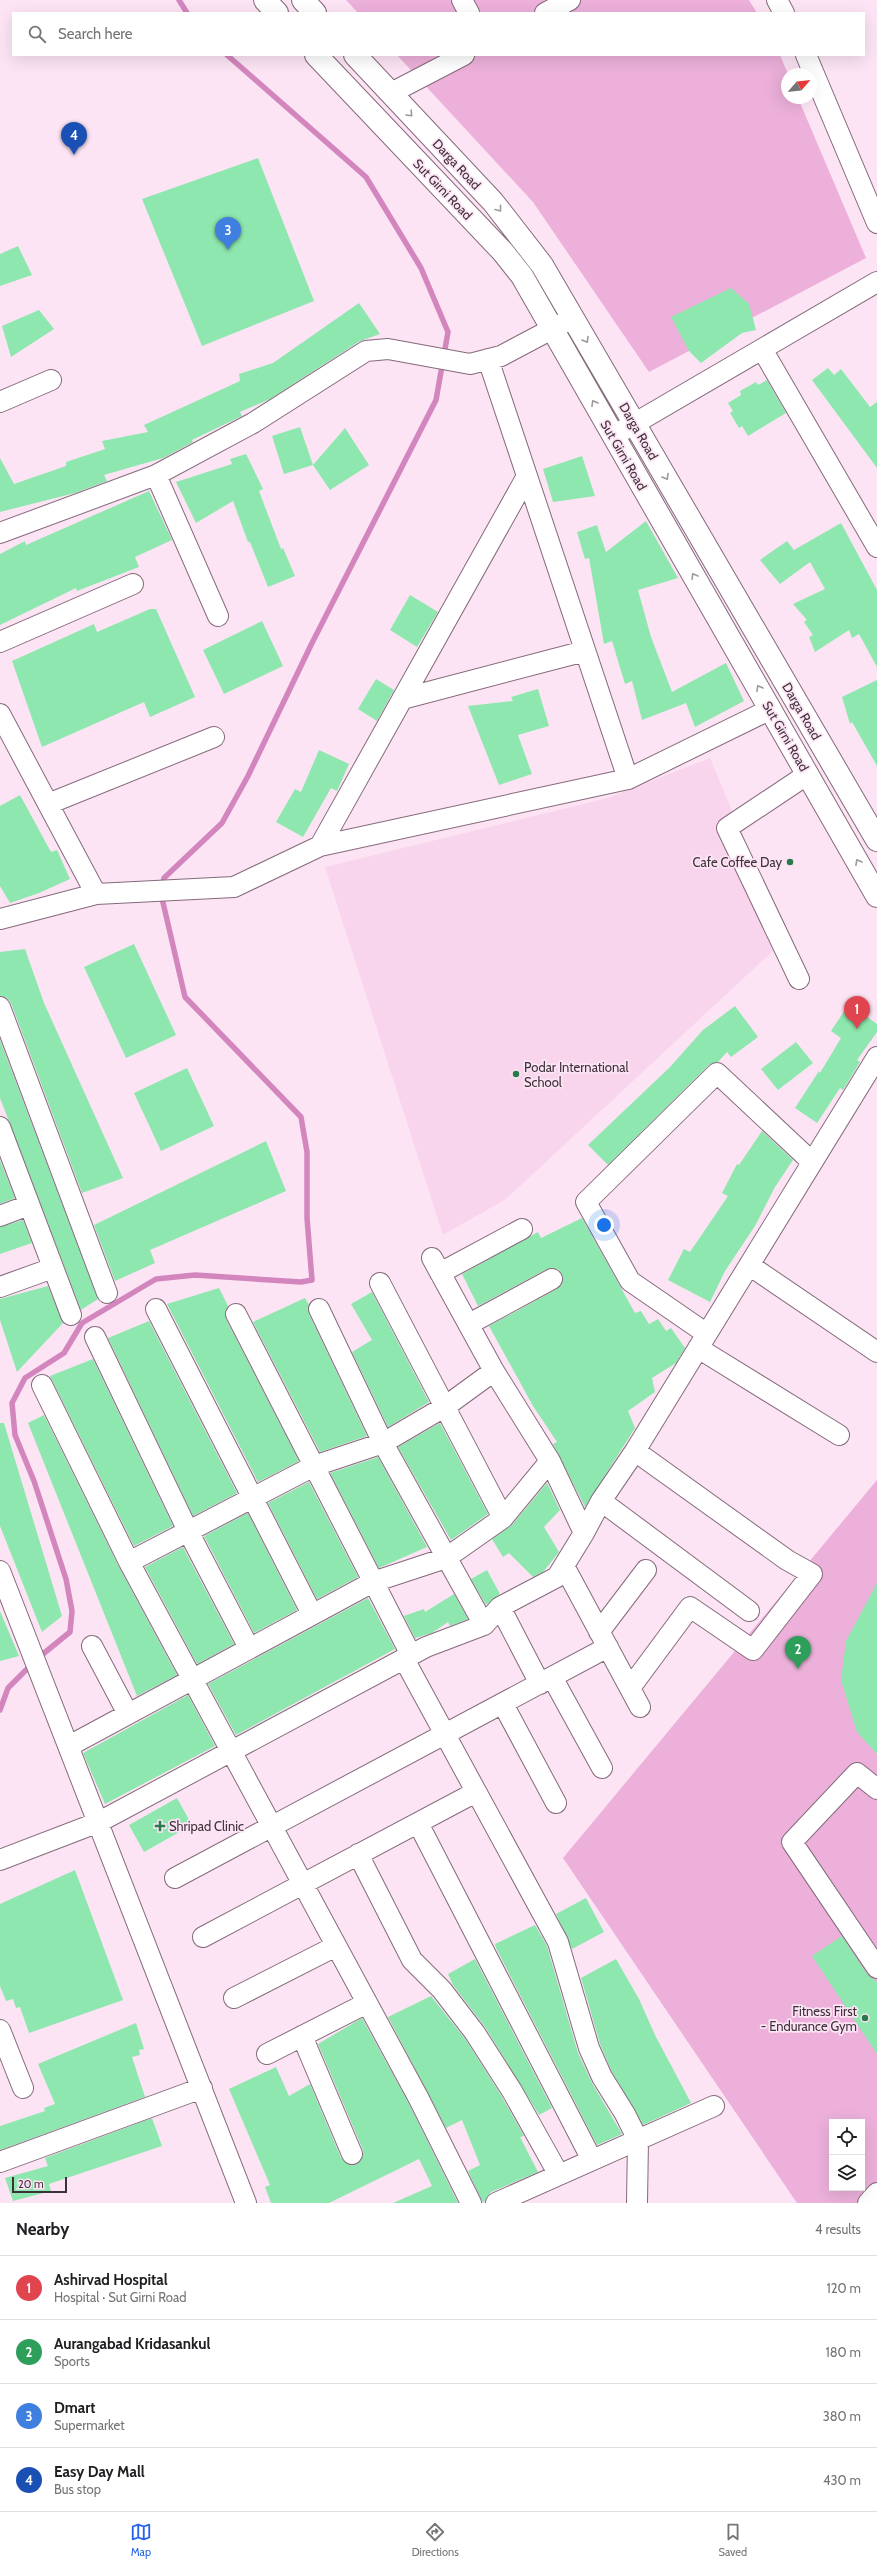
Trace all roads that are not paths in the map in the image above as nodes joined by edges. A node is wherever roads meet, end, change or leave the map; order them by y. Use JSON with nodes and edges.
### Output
{"nodes":[{"id":1,"x":264,"y":0,"type":"edge"},
{"id":2,"x":303,"y":0,"type":"edge"},
{"id":3,"x":462,"y":0,"type":"edge"},
{"id":4,"x":570,"y":0,"type":"edge"},
{"id":5,"x":776,"y":0,"type":"edge"},
{"id":6,"x":276,"y":12,"type":"edge"},
{"id":7,"x":314,"y":12,"type":"edge"},
{"id":8,"x":468,"y":12,"type":"edge"},
{"id":9,"x":547,"y":12,"type":"edge"},
{"id":10,"x":783,"y":12,"type":"edge"},
{"id":11,"x":317,"y":56,"type":"edge"},
{"id":12,"x":356,"y":56,"type":"edge"},
{"id":13,"x":462,"y":56,"type":"edge"},
{"id":14,"x":806,"y":56,"type":"edge"},
{"id":15,"x":391,"y":93,"type":"junction"},
{"id":16,"x":877,"y":223,"type":"edge"},
{"id":17,"x":877,"y":282,"type":"edge"},
{"id":18,"x":573,"y":318,"type":"junction"},
{"id":19,"x":551,"y":328,"type":"junction"},
{"id":20,"x":762,"y":349,"type":"junction"},
{"id":21,"x":479,"y":362,"type":"junction"},
{"id":22,"x":51,"y":380,"type":"dead end"},
{"id":23,"x":2,"y":395,"type":"edge"},
{"id":24,"x":634,"y":423,"type":"junction"},
{"id":25,"x":613,"y":436,"type":"junction"},
{"id":26,"x":156,"y":475,"type":"junction"},
{"id":27,"x":527,"y":476,"type":"junction"},
{"id":28,"x":0,"y":532,"type":"edge"},
{"id":29,"x":877,"y":547,"type":"edge"},
{"id":30,"x":133,"y":584,"type":"dead end"},
{"id":31,"x":218,"y":616,"type":"dead end"},
{"id":32,"x":0,"y":642,"type":"edge"},
{"id":33,"x":585,"y":651,"type":"junction"},
{"id":34,"x":402,"y":700,"type":"junction"},
{"id":35,"x":771,"y":709,"type":"junction"},
{"id":36,"x":0,"y":714,"type":"edge"},
{"id":37,"x":214,"y":737,"type":"dead end"},
{"id":38,"x":808,"y":774,"type":"junction"},
{"id":39,"x":628,"y":779,"type":"junction"},
{"id":40,"x":48,"y":804,"type":"junction"},
{"id":41,"x":877,"y":840,"type":"edge"},
{"id":42,"x":320,"y":846,"type":"junction"},
{"id":43,"x":96,"y":894,"type":"junction"},
{"id":44,"x":877,"y":896,"type":"edge"},
{"id":45,"x":0,"y":919,"type":"edge"},
{"id":46,"x":799,"y":979,"type":"dead end"},
{"id":47,"x":0,"y":1007,"type":"edge"},
{"id":48,"x":877,"y":1057,"type":"edge"},
{"id":49,"x":2,"y":1139,"type":"edge"},
{"id":50,"x":812,"y":1162,"type":"junction"},
{"id":51,"x":29,"y":1205,"type":"junction"},
{"id":52,"x":0,"y":1216,"type":"edge"},
{"id":53,"x":522,"y":1229,"type":"dead end"},
{"id":54,"x":749,"y":1265,"type":"junction"},
{"id":55,"x":53,"y":1268,"type":"junction"},
{"id":56,"x":552,"y":1278,"type":"dead end"},
{"id":57,"x":380,"y":1283,"type":"dead end"},
{"id":58,"x":0,"y":1287,"type":"edge"},
{"id":59,"x":107,"y":1293,"type":"dead end"},
{"id":60,"x":156,"y":1309,"type":"dead end"},
{"id":61,"x":319,"y":1309,"type":"dead end"},
{"id":62,"x":236,"y":1314,"type":"dead end"},
{"id":63,"x":71,"y":1315,"type":"dead end"},
{"id":64,"x":469,"y":1324,"type":"junction"},
{"id":65,"x":95,"y":1337,"type":"dead end"},
{"id":66,"x":703,"y":1341,"type":"junction"},
{"id":67,"x":877,"y":1352,"type":"edge"},
{"id":68,"x":494,"y":1371,"type":"junction"},
{"id":69,"x":42,"y":1385,"type":"dead end"},
{"id":70,"x":446,"y":1406,"type":"junction"},
{"id":71,"x":839,"y":1435,"type":"dead end"},
{"id":72,"x":383,"y":1443,"type":"junction"},
{"id":73,"x":635,"y":1451,"type":"junction"},
{"id":74,"x":550,"y":1462,"type":"junction"},
{"id":75,"x":314,"y":1466,"type":"junction"},
{"id":76,"x":252,"y":1498,"type":"junction"},
{"id":77,"x":601,"y":1500,"type":"junction"},
{"id":78,"x":503,"y":1518,"type":"junction"},
{"id":79,"x":188,"y":1531,"type":"junction"},
{"id":80,"x":584,"y":1533,"type":"junction"},
{"id":81,"x":446,"y":1558,"type":"junction"},
{"id":82,"x":128,"y":1562,"type":"junction"},
{"id":83,"x":564,"y":1566,"type":"junction"},
{"id":84,"x":646,"y":1570,"type":"dead end"},
{"id":85,"x":0,"y":1571,"type":"edge"},
{"id":86,"x":373,"y":1582,"type":"junction"},
{"id":87,"x":500,"y":1607,"type":"junction"},
{"id":88,"x":749,"y":1611,"type":"dead end"},
{"id":89,"x":312,"y":1614,"type":"junction"},
{"id":90,"x":484,"y":1625,"type":"junction"},
{"id":91,"x":603,"y":1640,"type":"junction"},
{"id":92,"x":92,"y":1646,"type":"dead end"},
{"id":93,"x":249,"y":1648,"type":"junction"},
{"id":94,"x":407,"y":1657,"type":"junction"},
{"id":95,"x":191,"y":1680,"type":"junction"},
{"id":96,"x":546,"y":1681,"type":"junction"},
{"id":97,"x":630,"y":1688,"type":"junction"},
{"id":98,"x":503,"y":1704,"type":"junction"},
{"id":99,"x":640,"y":1707,"type":"dead end"},
{"id":100,"x":128,"y":1714,"type":"junction"},
{"id":101,"x":445,"y":1735,"type":"junction"},
{"id":102,"x":69,"y":1746,"type":"junction"},
{"id":103,"x":230,"y":1752,"type":"junction"},
{"id":104,"x":602,"y":1768,"type":"dead end"},
{"id":105,"x":877,"y":1789,"type":"edge"},
{"id":106,"x":476,"y":1792,"type":"junction"},
{"id":107,"x":556,"y":1803,"type":"dead end"},
{"id":108,"x":99,"y":1822,"type":"junction"},
{"id":109,"x":418,"y":1823,"type":"junction"},
{"id":110,"x":272,"y":1828,"type":"junction"},
{"id":111,"x":358,"y":1854,"type":"junction"},
{"id":112,"x":0,"y":1860,"type":"edge"},
{"id":113,"x":175,"y":1878,"type":"dead end"},
{"id":114,"x":302,"y":1884,"type":"junction"},
{"id":115,"x":203,"y":1937,"type":"dead end"},
{"id":116,"x":336,"y":1946,"type":"junction"},
{"id":117,"x":877,"y":1968,"type":"edge"},
{"id":118,"x":234,"y":1998,"type":"dead end"},
{"id":119,"x":366,"y":2003,"type":"junction"},
{"id":120,"x":0,"y":2030,"type":"edge"},
{"id":121,"x":302,"y":2036,"type":"junction"},
{"id":122,"x":267,"y":2054,"type":"dead end"},
{"id":123,"x":23,"y":2088,"type":"dead end"},
{"id":124,"x":202,"y":2088,"type":"junction"},
{"id":125,"x":714,"y":2106,"type":"dead end"},
{"id":126,"x":638,"y":2140,"type":"junction"},
{"id":127,"x":352,"y":2154,"type":"dead end"},
{"id":128,"x":592,"y":2160,"type":"junction"},
{"id":129,"x":0,"y":2162,"type":"edge"},
{"id":130,"x":559,"y":2175,"type":"junction"},
{"id":131,"x":877,"y":2193,"type":"edge"},
{"id":132,"x":246,"y":2203,"type":"edge"},
{"id":133,"x":470,"y":2203,"type":"edge"},
{"id":134,"x":496,"y":2203,"type":"edge"},
{"id":135,"x":637,"y":2203,"type":"edge"},
{"id":136,"x":868,"y":2203,"type":"edge"}],
"edges":[{"from":1,"to":6,"type":"main road"},
{"from":2,"to":7,"type":"main road"},
{"from":3,"to":8,"type":"street"},
{"from":4,"to":9,"type":"street"},
{"from":5,"to":10,"type":"street"},
{"from":11,"to":19,"type":"main road","name":"Sut Girni Road"},
{"from":12,"to":15,"type":"main road","name":"Darga Road"},
{"from":13,"to":15,"type":"street"},
{"from":14,"to":16,"type":"street"},
{"from":15,"to":18,"type":"main road","name":"Darga Road","one_way":true},
{"from":17,"to":20,"type":"street"},
{"from":18,"to":19,"type":"street"},
{"from":18,"to":24,"type":"main road","name":"Darga Road","one_way":true},
{"from":19,"to":21,"type":"street"},
{"from":25,"to":19,"type":"main road","name":"Sut Girni Road","one_way":true},
{"from":20,"to":24,"type":"street"},
{"from":20,"to":29,"type":"street"},
{"from":21,"to":26,"type":"street"},
{"from":21,"to":27,"type":"street"},
{"from":22,"to":23,"type":"street"},
{"from":24,"to":25,"type":"street"},
{"from":24,"to":41,"type":"main road","name":"Darga Road","one_way":true},
{"from":35,"to":25,"type":"main road","name":"Sut Girni Road","one_way":true},
{"from":26,"to":28,"type":"street"},
{"from":26,"to":31,"type":"street"},
{"from":27,"to":33,"type":"street"},
{"from":27,"to":34,"type":"street"},
{"from":30,"to":32,"type":"street"},
{"from":33,"to":34,"type":"street"},
{"from":33,"to":39,"type":"street"},
{"from":34,"to":42,"type":"street"},
{"from":35,"to":38,"type":"main road","name":"Sut Girni Road"},
{"from":35,"to":39,"type":"street"},
{"from":36,"to":40,"type":"street"},
{"from":37,"to":40,"type":"street"},
{"from":44,"to":38,"type":"main road","name":"Sut Girni Road","one_way":true},
{"from":38,"to":46,"type":"street"},
{"from":39,"to":42,"type":"street"},
{"from":40,"to":43,"type":"street"},
{"from":42,"to":43,"type":"street"},
{"from":43,"to":45,"type":"street"},
{"from":47,"to":59,"type":"street"},
{"from":48,"to":50,"type":"street"},
{"from":49,"to":51,"type":"street"},
{"from":50,"to":54,"type":"street"},
{"from":50,"to":66,"type":"street"},
{"from":51,"to":52,"type":"street"},
{"from":51,"to":55,"type":"street"},
{"from":53,"to":64,"type":"street"},
{"from":54,"to":66,"type":"street"},
{"from":54,"to":67,"type":"street"},
{"from":55,"to":58,"type":"street"},
{"from":55,"to":63,"type":"street"},
{"from":56,"to":64,"type":"street"},
{"from":57,"to":70,"type":"street"},
{"from":60,"to":76,"type":"street"},
{"from":61,"to":72,"type":"street"},
{"from":62,"to":75,"type":"street"},
{"from":64,"to":68,"type":"street"},
{"from":65,"to":79,"type":"street"},
{"from":66,"to":71,"type":"street"},
{"from":66,"to":73,"type":"street"},
{"from":68,"to":70,"type":"street"},
{"from":68,"to":74,"type":"street"},
{"from":69,"to":82,"type":"street"},
{"from":70,"to":72,"type":"street"},
{"from":70,"to":78,"type":"street"},
{"from":72,"to":75,"type":"street"},
{"from":72,"to":81,"type":"street"},
{"from":73,"to":77,"type":"street"},
{"from":73,"to":97,"type":"street"},
{"from":74,"to":78,"type":"street"},
{"from":74,"to":80,"type":"street"},
{"from":75,"to":76,"type":"street"},
{"from":75,"to":86,"type":"street"},
{"from":76,"to":79,"type":"street"},
{"from":76,"to":89,"type":"street"},
{"from":77,"to":80,"type":"street"},
{"from":77,"to":88,"type":"street"},
{"from":78,"to":81,"type":"street"},
{"from":79,"to":82,"type":"street"},
{"from":79,"to":93,"type":"street"},
{"from":80,"to":83,"type":"street"},
{"from":81,"to":86,"type":"street"},
{"from":81,"to":90,"type":"street"},
{"from":82,"to":95,"type":"street"},
{"from":83,"to":87,"type":"street"},
{"from":83,"to":91,"type":"street"},
{"from":84,"to":91,"type":"street"},
{"from":85,"to":102,"type":"street"},
{"from":86,"to":89,"type":"street"},
{"from":86,"to":94,"type":"street"},
{"from":87,"to":90,"type":"street"},
{"from":87,"to":96,"type":"street"},
{"from":89,"to":93,"type":"street"},
{"from":90,"to":94,"type":"street"},
{"from":91,"to":96,"type":"street"},
{"from":91,"to":97,"type":"street"},
{"from":92,"to":100,"type":"street"},
{"from":93,"to":95,"type":"street"},
{"from":94,"to":101,"type":"street"},
{"from":94,"to":103,"type":"street"},
{"from":95,"to":100,"type":"street"},
{"from":95,"to":103,"type":"street"},
{"from":96,"to":98,"type":"street"},
{"from":96,"to":104,"type":"street"},
{"from":97,"to":99,"type":"street"},
{"from":98,"to":101,"type":"street"},
{"from":98,"to":107,"type":"street"},
{"from":100,"to":102,"type":"street"},
{"from":101,"to":106,"type":"street"},
{"from":101,"to":110,"type":"street"},
{"from":102,"to":108,"type":"street"},
{"from":103,"to":108,"type":"street"},
{"from":103,"to":110,"type":"street"},
{"from":105,"to":117,"type":"street"},
{"from":106,"to":109,"type":"street"},
{"from":106,"to":126,"type":"street"},
{"from":108,"to":112,"type":"street"},
{"from":108,"to":124,"type":"street"},
{"from":109,"to":111,"type":"street"},
{"from":109,"to":128,"type":"street"},
{"from":110,"to":113,"type":"street"},
{"from":110,"to":114,"type":"street"},
{"from":111,"to":114,"type":"street"},
{"from":111,"to":130,"type":"street"},
{"from":114,"to":115,"type":"street"},
{"from":114,"to":116,"type":"street"},
{"from":116,"to":118,"type":"street"},
{"from":116,"to":119,"type":"street"},
{"from":119,"to":121,"type":"street"},
{"from":119,"to":133,"type":"street"},
{"from":120,"to":123,"type":"street"},
{"from":121,"to":122,"type":"street"},
{"from":121,"to":127,"type":"street"},
{"from":124,"to":129,"type":"street"},
{"from":124,"to":132,"type":"street"},
{"from":125,"to":126,"type":"street"},
{"from":126,"to":128,"type":"street"},
{"from":126,"to":135,"type":"street"},
{"from":128,"to":130,"type":"street"},
{"from":130,"to":134,"type":"street"},
{"from":131,"to":136,"type":"street"}]}
